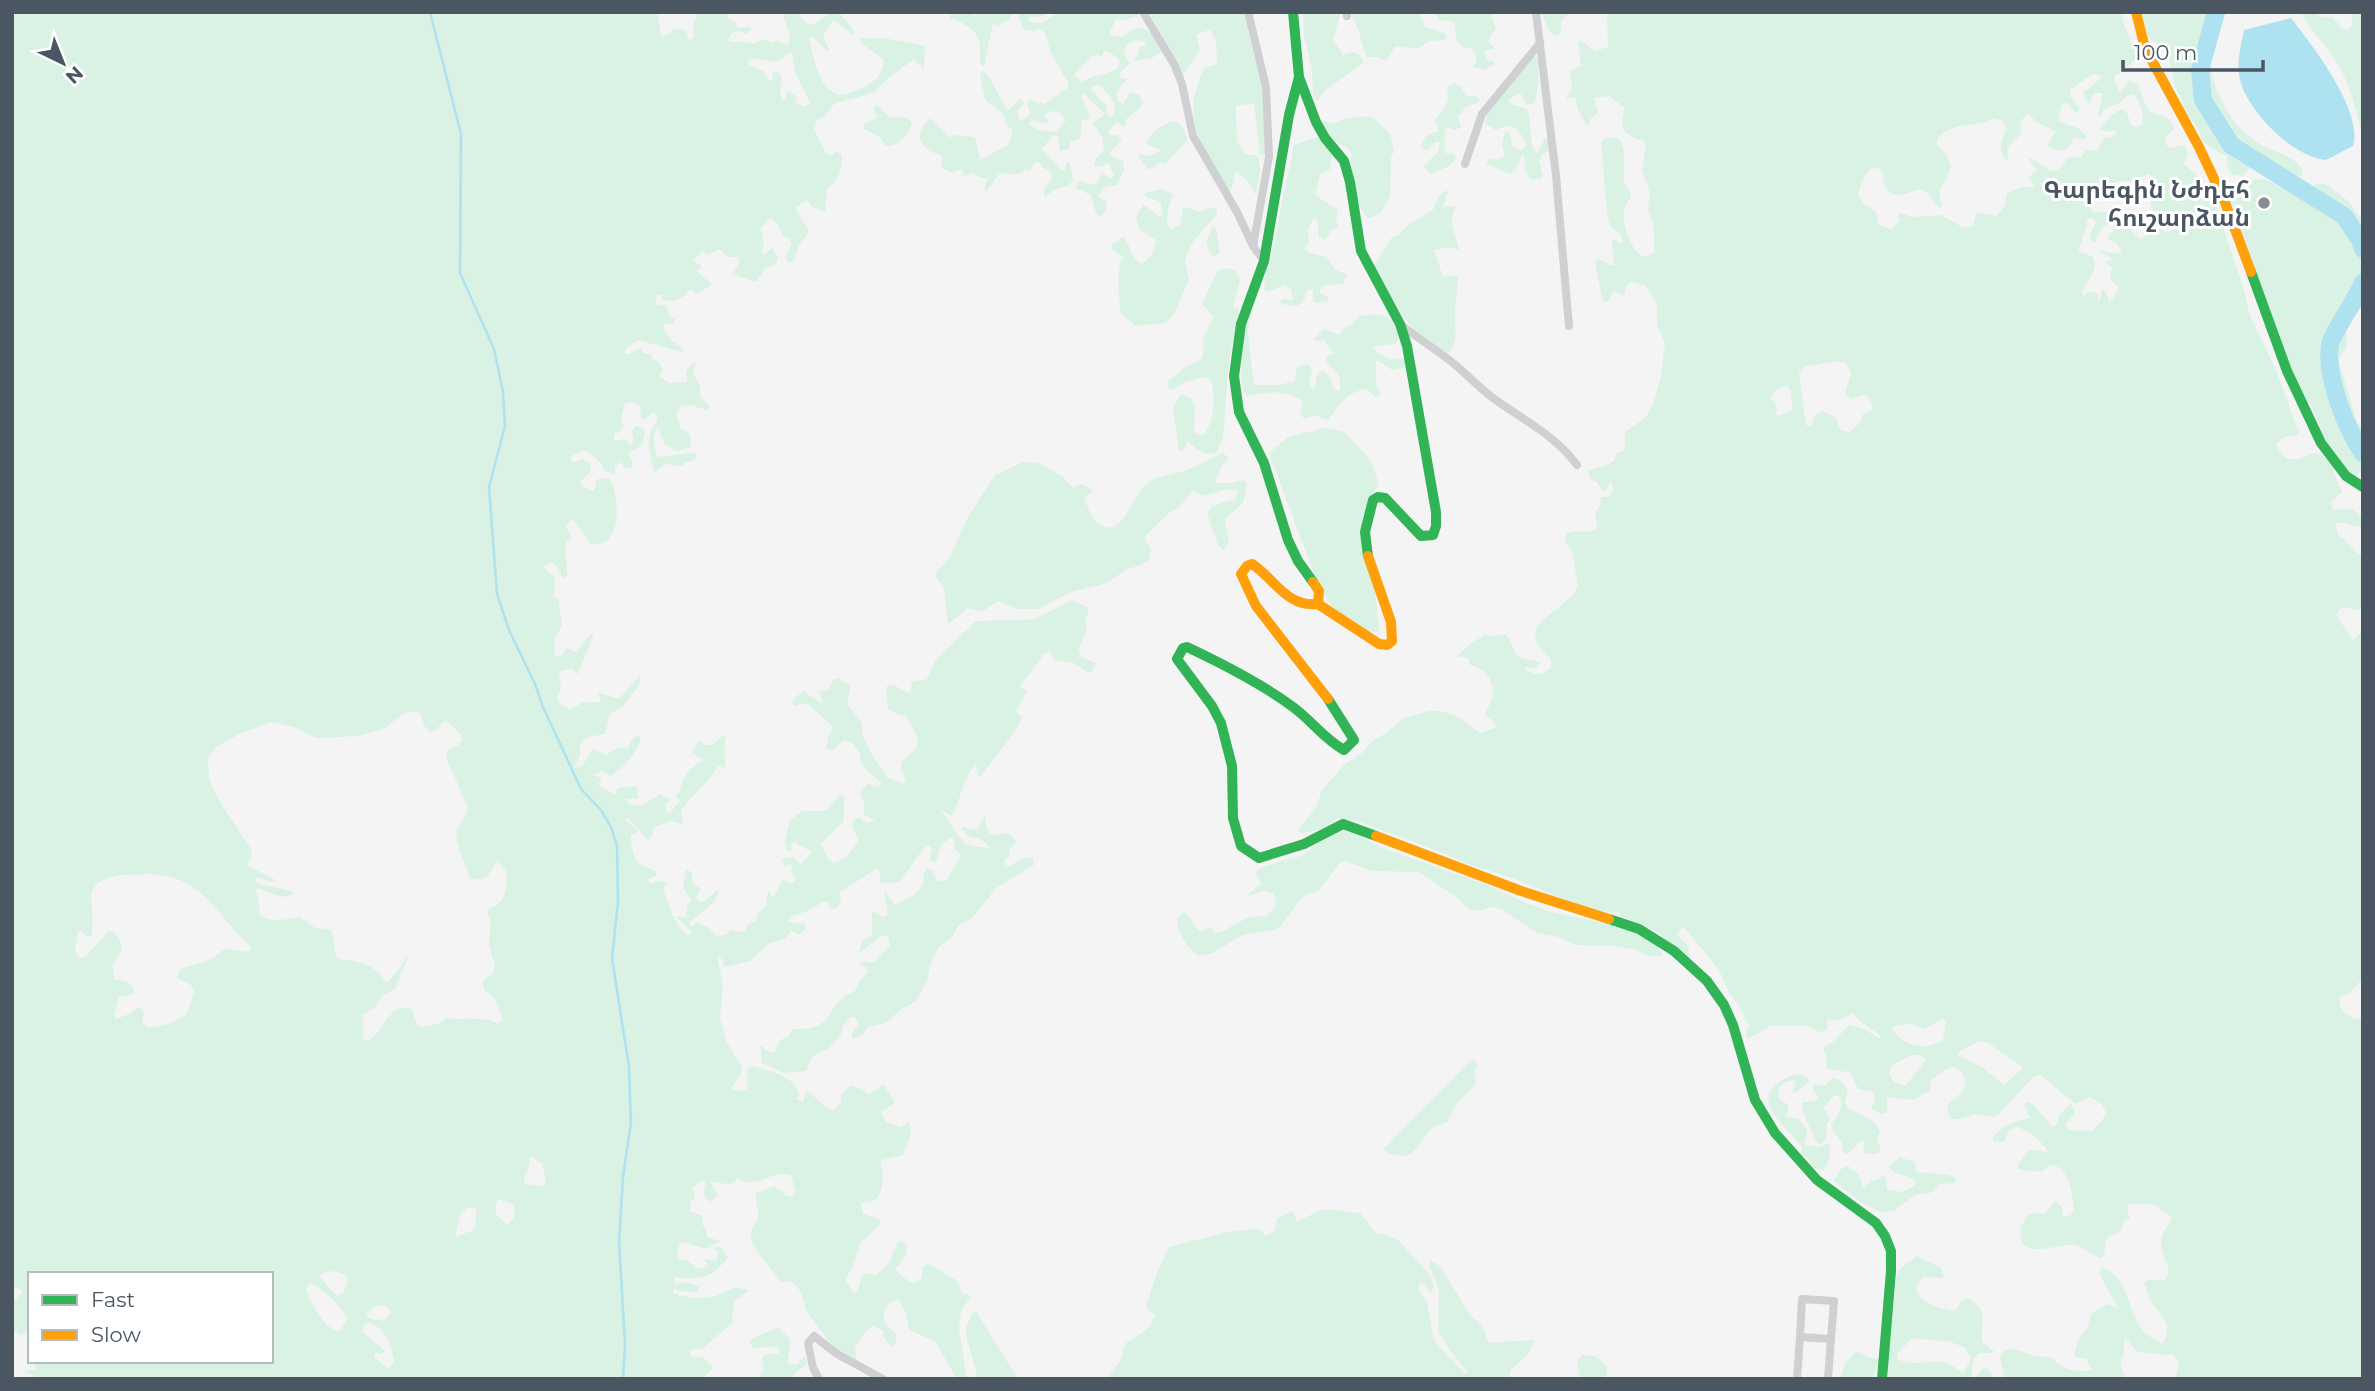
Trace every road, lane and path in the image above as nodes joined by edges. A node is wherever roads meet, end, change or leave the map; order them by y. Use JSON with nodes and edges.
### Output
{"nodes":[{"id":1,"x":1143,"y":12,"type":"edge"},
{"id":2,"x":1248,"y":12,"type":"edge"},
{"id":3,"x":1293,"y":12,"type":"edge"},
{"id":4,"x":1536,"y":12,"type":"edge"},
{"id":5,"x":2136,"y":12,"type":"edge"},
{"id":6,"x":1540,"y":43,"type":"junction"},
{"id":7,"x":1298,"y":78,"type":"junction"},
{"id":8,"x":1465,"y":164,"type":"dead end"},
{"id":9,"x":1253,"y":246,"type":"junction"},
{"id":10,"x":1264,"y":261,"type":"junction"},
{"id":11,"x":1400,"y":324,"type":"junction"},
{"id":12,"x":1569,"y":326,"type":"dead end"},
{"id":13,"x":1577,"y":465,"type":"dead end"},
{"id":14,"x":2363,"y":487,"type":"edge"},
{"id":15,"x":1318,"y":604,"type":"junction"},
{"id":16,"x":1800,"y":1337,"type":"junction"},
{"id":17,"x":1831,"y":1339,"type":"junction"},
{"id":18,"x":820,"y":1379,"type":"edge"},
{"id":19,"x":883,"y":1379,"type":"edge"},
{"id":20,"x":1797,"y":1379,"type":"edge"},
{"id":21,"x":1828,"y":1379,"type":"edge"},
{"id":22,"x":1882,"y":1379,"type":"edge"}],
"edges":[{"from":1,"to":9,"type":"street"},
{"from":2,"to":9,"type":"street"},
{"from":3,"to":7,"type":"street"},
{"from":4,"to":6,"type":"street"},
{"from":5,"to":14,"type":"street"},
{"from":6,"to":8,"type":"street"},
{"from":6,"to":12,"type":"street"},
{"from":7,"to":10,"type":"street"},
{"from":7,"to":11,"type":"street"},
{"from":9,"to":10,"type":"street"},
{"from":10,"to":15,"type":"street"},
{"from":11,"to":13,"type":"street"},
{"from":11,"to":15,"type":"street"},
{"from":15,"to":22,"type":"street"},
{"from":16,"to":17,"type":"street"},
{"from":16,"to":17,"type":"street"},
{"from":16,"to":20,"type":"street"},
{"from":17,"to":21,"type":"street"},
{"from":18,"to":19,"type":"street"}]}
